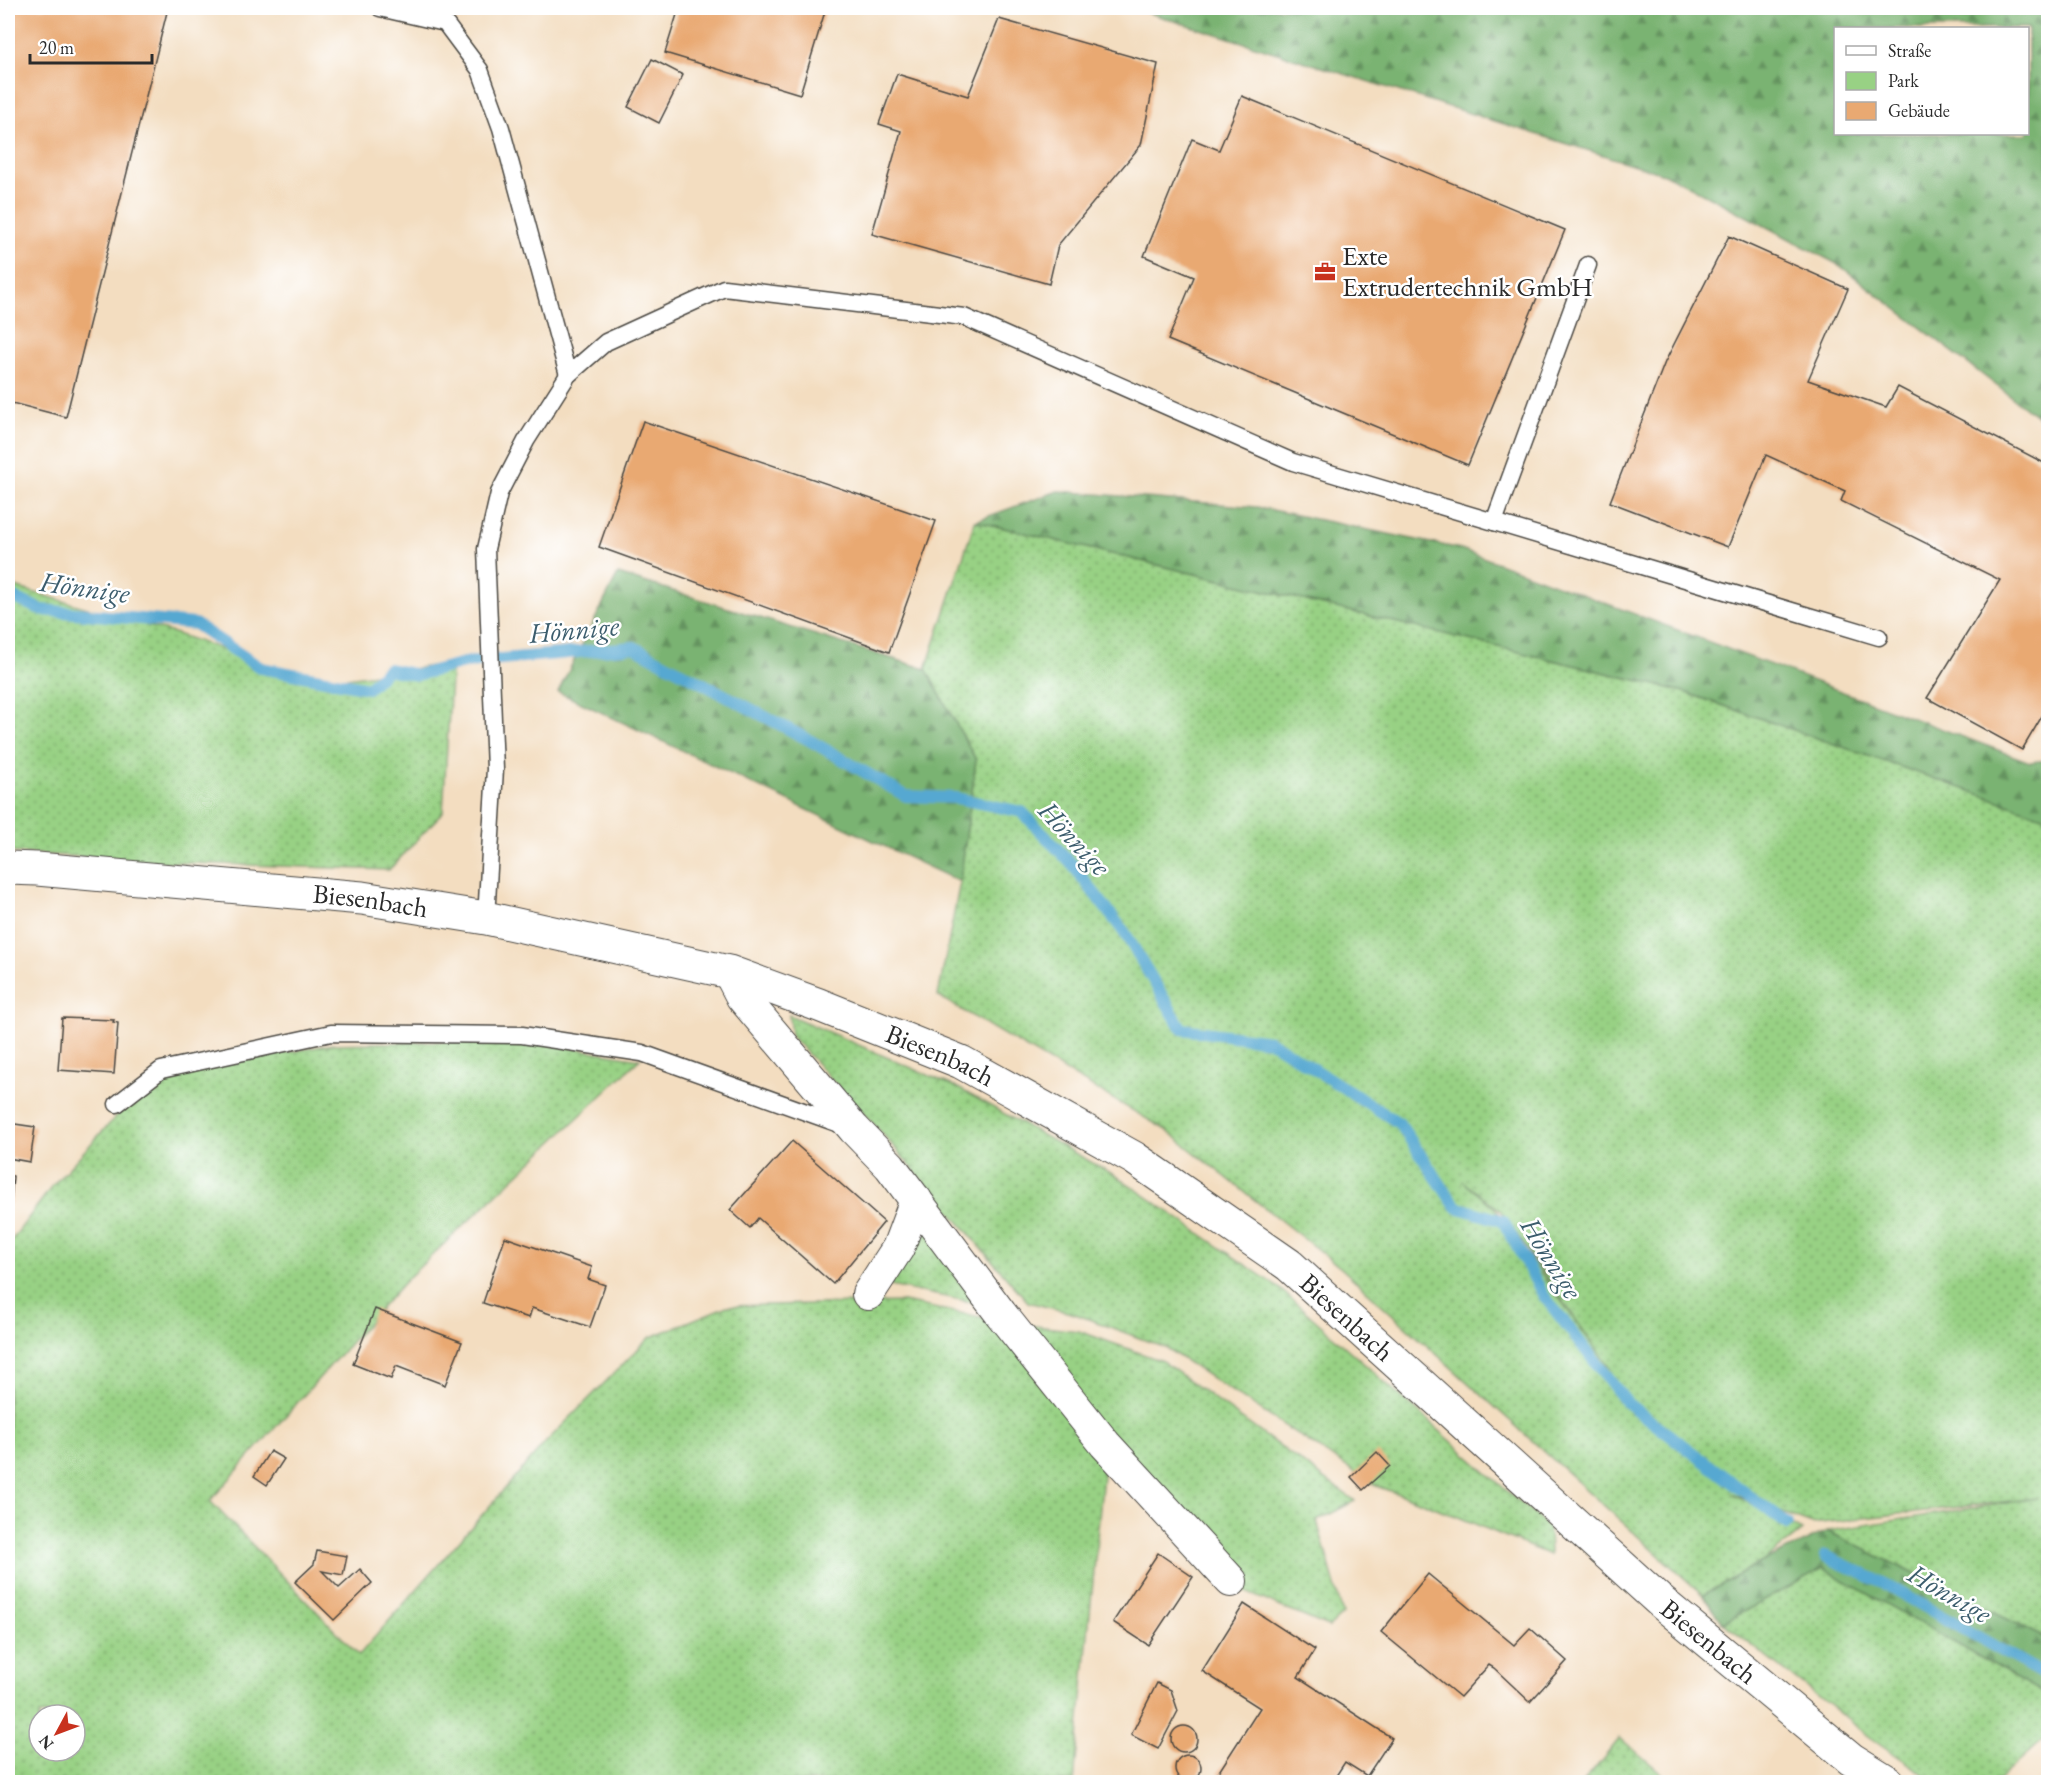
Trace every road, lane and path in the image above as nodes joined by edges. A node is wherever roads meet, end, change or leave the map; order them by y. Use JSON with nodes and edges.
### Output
{"nodes":[{"id":1,"x":380,"y":8,"type":"edge"},
{"id":2,"x":1588,"y":265,"type":"dead end"},
{"id":3,"x":568,"y":375,"type":"junction"},
{"id":4,"x":1494,"y":522,"type":"junction"},
{"id":5,"x":1879,"y":637,"type":"dead end"},
{"id":6,"x":8,"y":868,"type":"edge"},
{"id":7,"x":486,"y":918,"type":"junction"},
{"id":8,"x":729,"y":972,"type":"junction"},
{"id":9,"x":117,"y":1104,"type":"dead end"},
{"id":10,"x":854,"y":1130,"type":"junction"},
{"id":11,"x":916,"y":1200,"type":"junction"},
{"id":12,"x":868,"y":1294,"type":"dead end"},
{"id":13,"x":1231,"y":1581,"type":"dead end"},
{"id":14,"x":1888,"y":1782,"type":"edge"}],
"edges":[{"from":1,"to":3,"type":"lane"},
{"from":2,"to":4,"type":"lane"},
{"from":3,"to":4,"type":"lane"},
{"from":3,"to":7,"type":"lane"},
{"from":4,"to":5,"type":"lane"},
{"from":6,"to":7,"type":"main road","name":"Biesenbach"},
{"from":7,"to":8,"type":"main road","name":"Biesenbach"},
{"from":8,"to":10,"type":"street"},
{"from":8,"to":14,"type":"main road","name":"Biesenbach"},
{"from":9,"to":10,"type":"lane"},
{"from":10,"to":11,"type":"street"},
{"from":11,"to":12,"type":"street"},
{"from":11,"to":13,"type":"street"}]}
